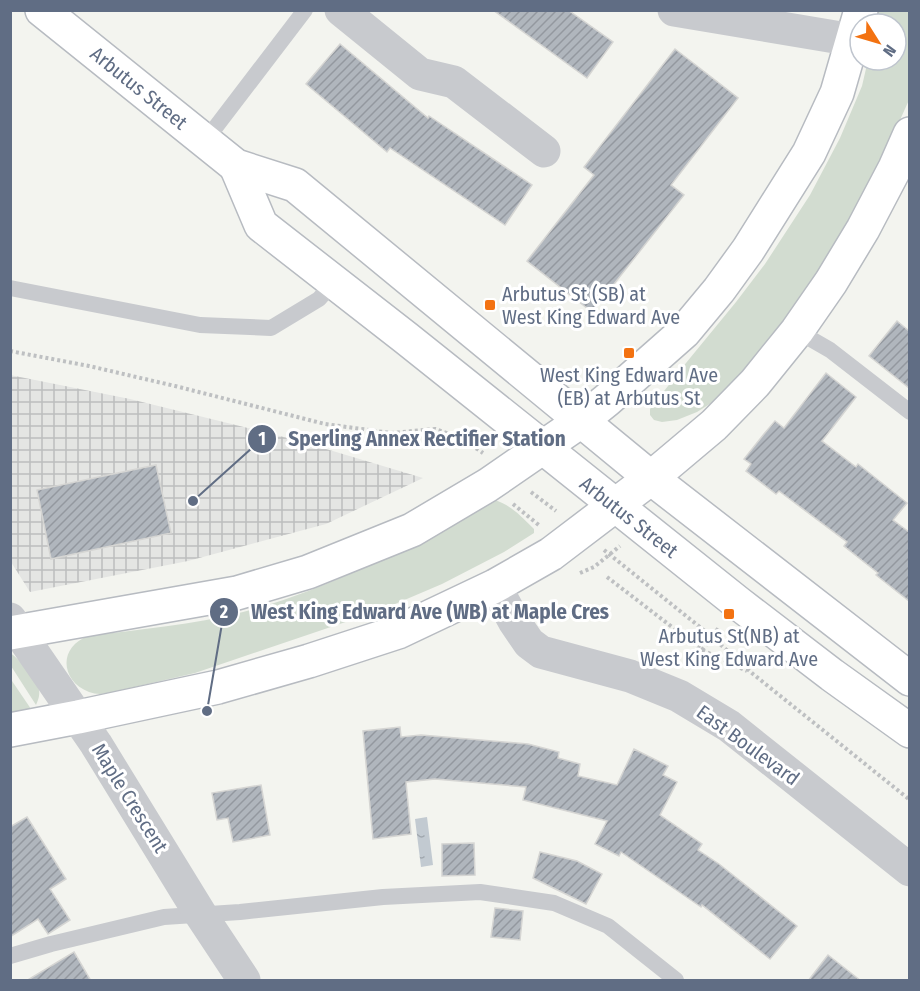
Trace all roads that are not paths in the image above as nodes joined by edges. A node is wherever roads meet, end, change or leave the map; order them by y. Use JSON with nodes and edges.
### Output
{"nodes":[{"id":1,"x":42,"y":10,"type":"edge"},
{"id":2,"x":305,"y":10,"type":"edge"},
{"id":3,"x":341,"y":10,"type":"edge"},
{"id":4,"x":674,"y":10,"type":"edge"},
{"id":5,"x":848,"y":24,"type":"edge"},
{"id":6,"x":848,"y":56,"type":"edge"},
{"id":7,"x":909,"y":134,"type":"edge"},
{"id":8,"x":205,"y":141,"type":"junction"},
{"id":9,"x":544,"y":151,"type":"dead end"},
{"id":10,"x":236,"y":166,"type":"junction"},
{"id":11,"x":334,"y":282,"type":"junction"},
{"id":12,"x":10,"y":288,"type":"edge"},
{"id":13,"x":796,"y":331,"type":"junction"},
{"id":14,"x":909,"y":412,"type":"edge"},
{"id":15,"x":581,"y":421,"type":"junction"},
{"id":16,"x":543,"y":448,"type":"junction"},
{"id":17,"x":651,"y":478,"type":"junction"},
{"id":18,"x":615,"y":506,"type":"junction"},
{"id":19,"x":495,"y":586,"type":"junction"},
{"id":20,"x":13,"y":628,"type":"edge"},
{"id":21,"x":909,"y":679,"type":"edge"},
{"id":22,"x":78,"y":717,"type":"junction"},
{"id":23,"x":10,"y":730,"type":"edge"},
{"id":24,"x":909,"y":731,"type":"edge"},
{"id":25,"x":909,"y":870,"type":"edge"},
{"id":26,"x":201,"y":915,"type":"junction"},
{"id":27,"x":10,"y":956,"type":"edge"},
{"id":28,"x":244,"y":981,"type":"edge"},
{"id":29,"x":676,"y":981,"type":"edge"}],
"edges":[{"from":1,"to":8,"type":"main road","name":"Arbutus Street"},
{"from":2,"to":8,"type":"lane"},
{"from":3,"to":9,"type":"street"},
{"from":4,"to":5,"type":"street"},
{"from":6,"to":15,"type":"main road"},
{"from":7,"to":13,"type":"main road"},
{"from":8,"to":10,"type":"main road","name":"Arbutus Street"},
{"from":10,"to":11,"type":"main road","name":"Arbutus Street"},
{"from":10,"to":15,"type":"main road","name":"Arbutus Street"},
{"from":11,"to":12,"type":"lane"},
{"from":11,"to":16,"type":"main road","name":"Arbutus Street"},
{"from":13,"to":14,"type":"lane"},
{"from":13,"to":17,"type":"main road"},
{"from":15,"to":16,"type":"main road"},
{"from":15,"to":17,"type":"main road","name":"Arbutus Street"},
{"from":16,"to":18,"type":"main road","name":"Arbutus Street"},
{"from":16,"to":20,"type":"main road"},
{"from":17,"to":18,"type":"main road"},
{"from":17,"to":21,"type":"main road","name":"Arbutus Street"},
{"from":18,"to":19,"type":"main road"},
{"from":18,"to":24,"type":"main road","name":"Arbutus Street"},
{"from":19,"to":22,"type":"main road"},
{"from":19,"to":25,"type":"street","name":"East Boulevard"},
{"from":20,"to":22,"type":"street","name":"Maple Crescent"},
{"from":22,"to":23,"type":"main road"},
{"from":22,"to":26,"type":"street","name":"Maple Crescent"},
{"from":26,"to":27,"type":"lane"},
{"from":26,"to":28,"type":"street","name":"Maple Crescent"},
{"from":26,"to":29,"type":"lane"}]}
